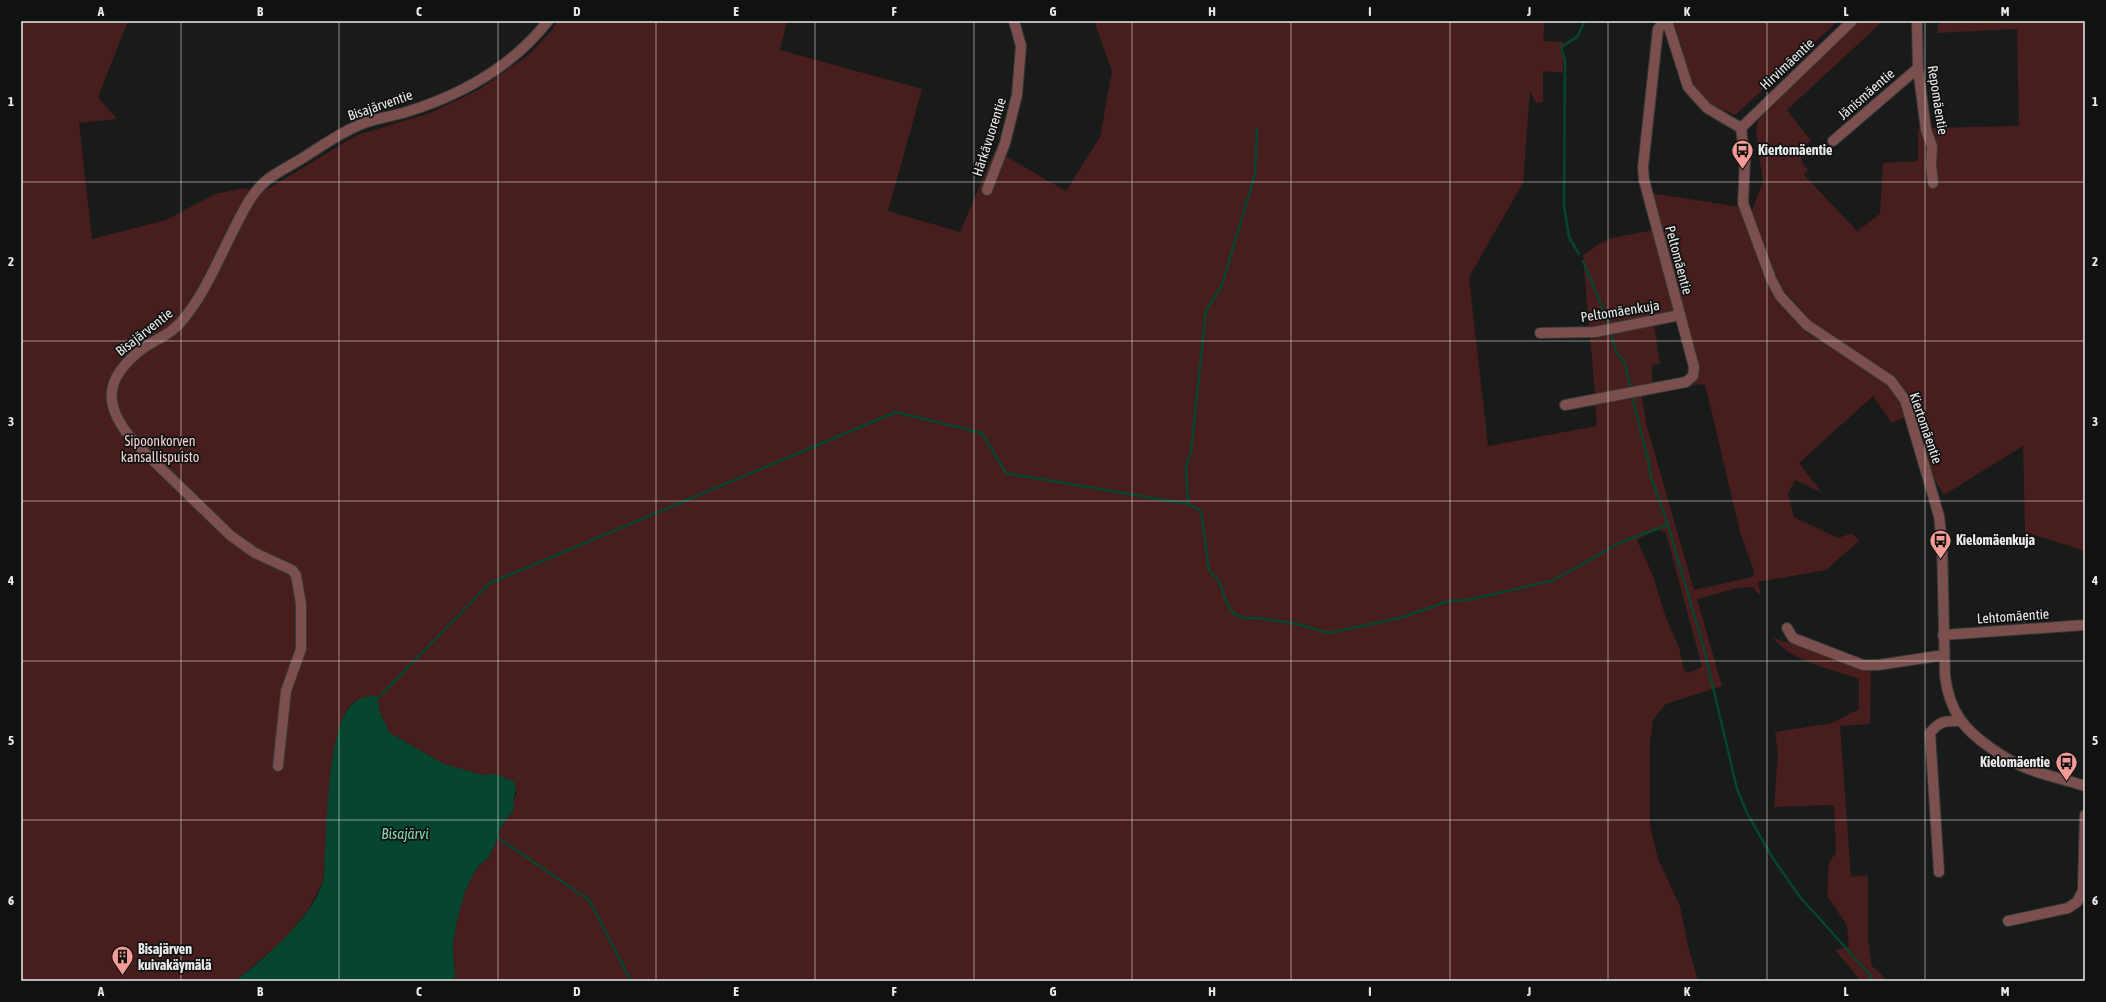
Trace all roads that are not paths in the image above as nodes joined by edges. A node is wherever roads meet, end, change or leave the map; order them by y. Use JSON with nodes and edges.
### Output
{"nodes":[{"id":1,"x":548,"y":21,"type":"edge"},
{"id":2,"x":1014,"y":21,"type":"edge"},
{"id":3,"x":1666,"y":21,"type":"edge"},
{"id":4,"x":1852,"y":21,"type":"edge"},
{"id":5,"x":1916,"y":21,"type":"edge"},
{"id":6,"x":1918,"y":68,"type":"junction"},
{"id":7,"x":1741,"y":128,"type":"junction"},
{"id":8,"x":1833,"y":141,"type":"dead end"},
{"id":9,"x":1933,"y":183,"type":"dead end"},
{"id":10,"x":987,"y":190,"type":"dead end"},
{"id":11,"x":1680,"y":315,"type":"junction"},
{"id":12,"x":1540,"y":333,"type":"dead end"},
{"id":13,"x":1565,"y":405,"type":"dead end"},
{"id":14,"x":2085,"y":625,"type":"edge"},
{"id":15,"x":1787,"y":628,"type":"dead end"},
{"id":16,"x":1944,"y":635,"type":"junction"},
{"id":17,"x":1944,"y":655,"type":"junction"},
{"id":18,"x":1961,"y":721,"type":"junction"},
{"id":19,"x":278,"y":766,"type":"dead end"},
{"id":20,"x":2085,"y":786,"type":"edge"},
{"id":21,"x":2085,"y":815,"type":"edge"},
{"id":22,"x":1939,"y":872,"type":"dead end"},
{"id":23,"x":2084,"y":891,"type":"edge"},
{"id":24,"x":2008,"y":921,"type":"dead end"}],
"edges":[{"from":1,"to":19,"type":"street","name":"Bisajärventie"},
{"from":2,"to":10,"type":"street","name":"Härkävuorentie"},
{"from":3,"to":7,"type":"street"},
{"from":3,"to":11,"type":"street","name":"Peltomäentie"},
{"from":4,"to":7,"type":"street","name":"Hirvimäentie"},
{"from":5,"to":6,"type":"street","name":"Repomäentie"},
{"from":6,"to":8,"type":"street","name":"Jänismäentie"},
{"from":6,"to":9,"type":"street","name":"Repomäentie"},
{"from":7,"to":16,"type":"street","name":"Kiertomäentie"},
{"from":11,"to":12,"type":"street","name":"Peltomäenkuja"},
{"from":11,"to":13,"type":"street","name":"Peltomäentie"},
{"from":14,"to":16,"type":"street","name":"Lehtomäentie"},
{"from":15,"to":17,"type":"street"},
{"from":16,"to":17,"type":"street","name":"Kiertomäentie"},
{"from":17,"to":18,"type":"street","name":"Kiertomäentie"},
{"from":18,"to":20,"type":"street","name":"Kiertomäentie"},
{"from":18,"to":22,"type":"street"},
{"from":21,"to":23,"type":"street"},
{"from":23,"to":24,"type":"street"}]}
